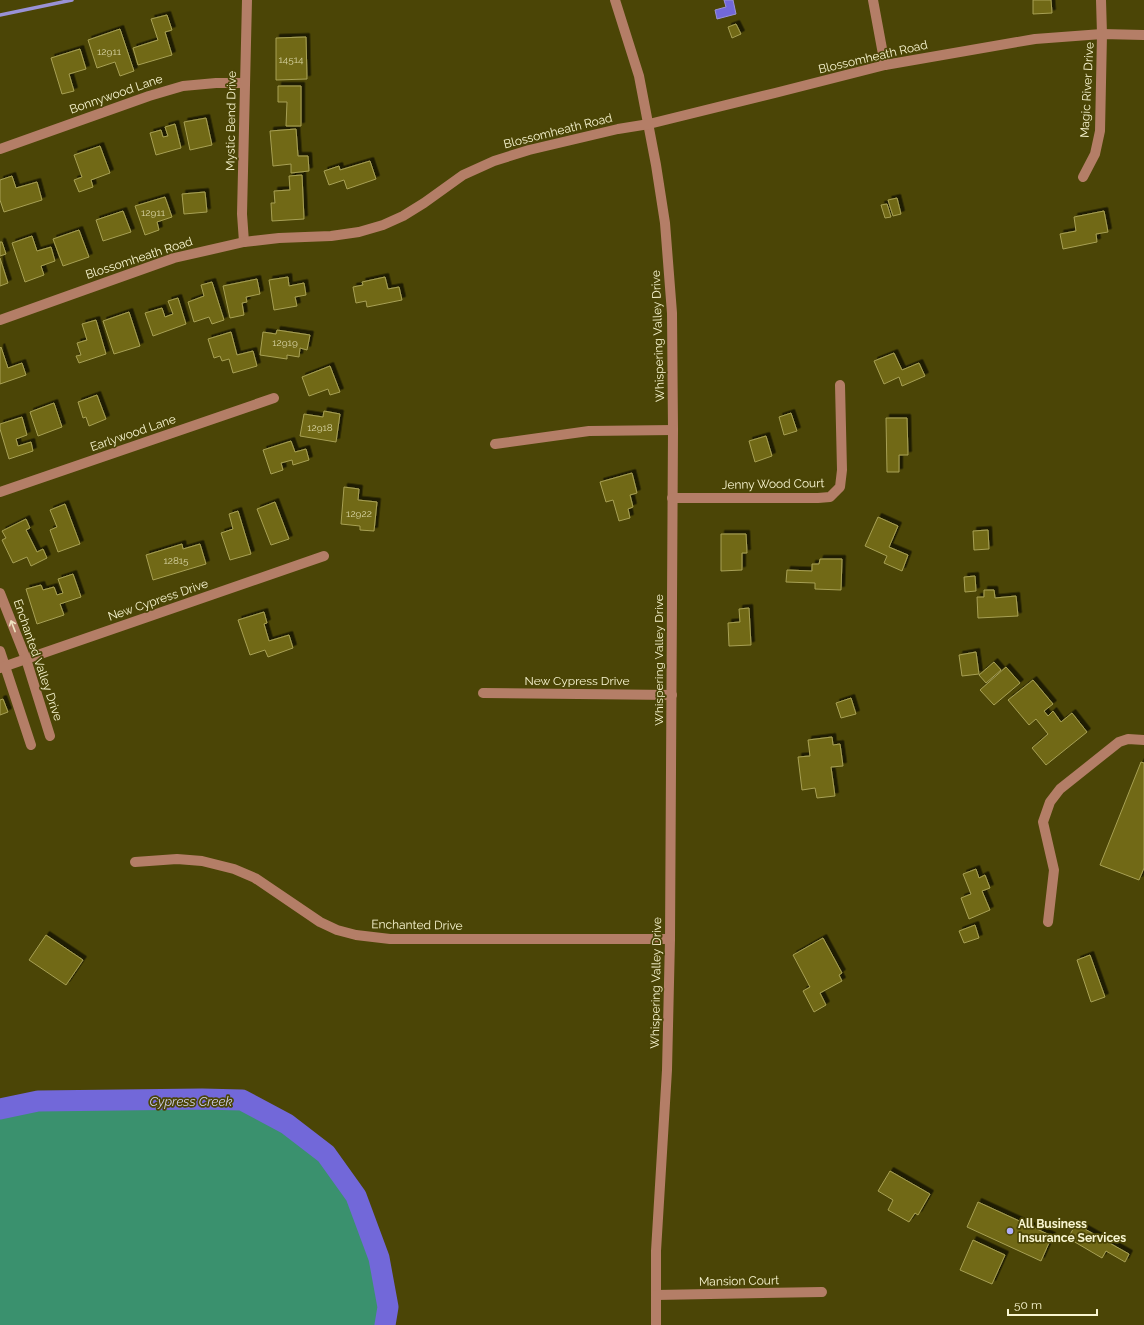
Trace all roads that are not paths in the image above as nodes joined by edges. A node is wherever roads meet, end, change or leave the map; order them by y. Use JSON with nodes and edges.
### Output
{"nodes":[{"id":1,"x":248,"y":0,"type":"edge"},
{"id":2,"x":615,"y":0,"type":"edge"},
{"id":3,"x":873,"y":0,"type":"edge"},
{"id":4,"x":1101,"y":0,"type":"edge"},
{"id":5,"x":1102,"y":34,"type":"junction"},
{"id":6,"x":1144,"y":35,"type":"edge"},
{"id":7,"x":885,"y":65,"type":"junction"},
{"id":8,"x":245,"y":83,"type":"junction"},
{"id":9,"x":649,"y":124,"type":"junction"},
{"id":10,"x":0,"y":148,"type":"edge"},
{"id":11,"x":1083,"y":177,"type":"dead end"},
{"id":12,"x":244,"y":242,"type":"junction"},
{"id":13,"x":0,"y":320,"type":"edge"},
{"id":14,"x":840,"y":385,"type":"dead end"},
{"id":15,"x":274,"y":398,"type":"dead end"},
{"id":16,"x":673,"y":430,"type":"junction"},
{"id":17,"x":495,"y":444,"type":"dead end"},
{"id":18,"x":0,"y":492,"type":"edge"},
{"id":19,"x":672,"y":498,"type":"junction"},
{"id":20,"x":324,"y":556,"type":"dead end"},
{"id":21,"x":0,"y":593,"type":"edge"},
{"id":22,"x":0,"y":651,"type":"edge"},
{"id":23,"x":26,"y":659,"type":"junction"},
{"id":24,"x":3,"y":667,"type":"edge"},
{"id":25,"x":482,"y":693,"type":"dead end"},
{"id":26,"x":672,"y":695,"type":"junction"},
{"id":27,"x":50,"y":736,"type":"dead end"},
{"id":28,"x":1144,"y":740,"type":"edge"},
{"id":29,"x":31,"y":745,"type":"dead end"},
{"id":30,"x":135,"y":862,"type":"dead end"},
{"id":31,"x":1048,"y":922,"type":"dead end"},
{"id":32,"x":670,"y":938,"type":"junction"},
{"id":33,"x":822,"y":1292,"type":"dead end"},
{"id":34,"x":656,"y":1295,"type":"junction"},
{"id":35,"x":656,"y":1325,"type":"edge"}],
"edges":[{"from":1,"to":8,"type":"street","name":"Mystic Bend Drive"},
{"from":2,"to":9,"type":"street","name":"Whispering Valley Drive"},
{"from":3,"to":7,"type":"street"},
{"from":4,"to":5,"type":"street","name":"Magic River Drive"},
{"from":5,"to":6,"type":"street","name":"Blossomheath Road"},
{"from":5,"to":7,"type":"street","name":"Blossomheath Road"},
{"from":5,"to":11,"type":"street","name":"Magic River Drive"},
{"from":7,"to":9,"type":"street","name":"Blossomheath Road"},
{"from":8,"to":10,"type":"street","name":"Bonnywood Lane"},
{"from":8,"to":12,"type":"street","name":"Mystic Bend Drive"},
{"from":9,"to":12,"type":"street","name":"Blossomheath Road"},
{"from":9,"to":16,"type":"street","name":"Whispering Valley Drive"},
{"from":12,"to":13,"type":"street","name":"Blossomheath Road"},
{"from":14,"to":19,"type":"street","name":"Jenny Wood Court"},
{"from":15,"to":18,"type":"street","name":"Earlywood Lane"},
{"from":16,"to":17,"type":"street"},
{"from":16,"to":19,"type":"street","name":"Whispering Valley Drive"},
{"from":19,"to":26,"type":"street","name":"Whispering Valley Drive"},
{"from":20,"to":23,"type":"street","name":"New Cypress Drive"},
{"from":23,"to":21,"type":"street","name":"Enchanted Valley Drive","one_way":true},
{"from":22,"to":24,"type":"street"},
{"from":23,"to":24,"type":"street","name":"New Cypress Drive"},
{"from":23,"to":27,"type":"street","name":"Enchanted Valley Drive"},
{"from":24,"to":29,"type":"street"},
{"from":25,"to":26,"type":"street","name":"New Cypress Drive"},
{"from":26,"to":32,"type":"street","name":"Whispering Valley Drive"},
{"from":28,"to":31,"type":"street"},
{"from":30,"to":32,"type":"street","name":"Enchanted Drive"},
{"from":32,"to":34,"type":"street","name":"Whispering Valley Drive"},
{"from":33,"to":34,"type":"street","name":"Mansion Court"},
{"from":34,"to":35,"type":"street","name":"Whispering Valley Drive"}]}
